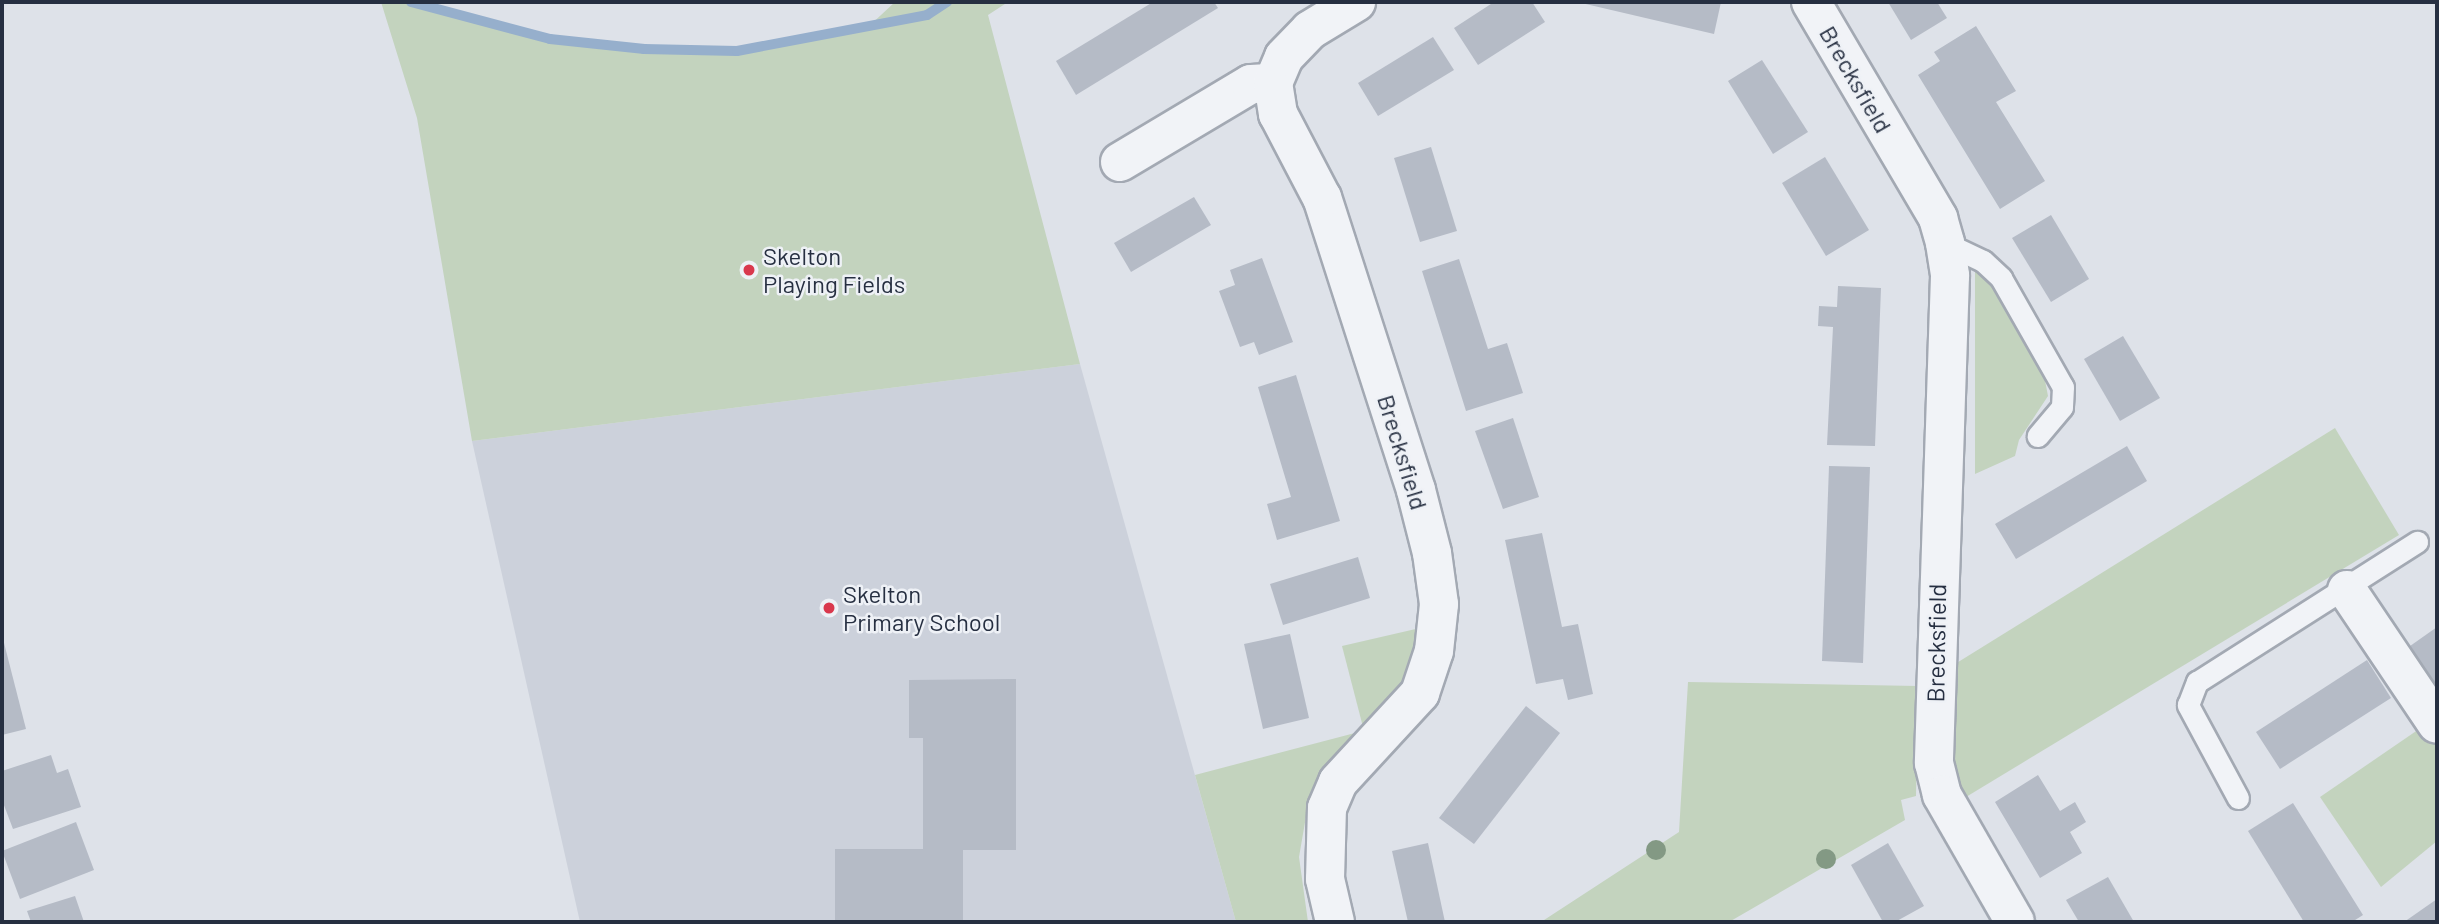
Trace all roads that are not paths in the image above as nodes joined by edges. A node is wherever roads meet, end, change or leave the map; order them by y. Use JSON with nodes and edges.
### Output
{"nodes":[{"id":1,"x":1356,"y":2,"type":"edge"},
{"id":2,"x":1811,"y":2,"type":"edge"},
{"id":3,"x":1273,"y":83,"type":"junction"},
{"id":4,"x":1120,"y":162,"type":"dead end"},
{"id":5,"x":1945,"y":243,"type":"junction"},
{"id":6,"x":2038,"y":436,"type":"dead end"},
{"id":7,"x":2417,"y":542,"type":"dead end"},
{"id":8,"x":2347,"y":590,"type":"junction"},
{"id":9,"x":2437,"y":724,"type":"edge"},
{"id":10,"x":2238,"y":798,"type":"dead end"},
{"id":11,"x":1335,"y":922,"type":"edge"},
{"id":12,"x":2015,"y":922,"type":"edge"}],
"edges":[{"from":1,"to":3,"type":"street"},
{"from":2,"to":5,"type":"street","name":"Brecksfield"},
{"from":3,"to":4,"type":"street"},
{"from":3,"to":11,"type":"street","name":"Brecksfield"},
{"from":5,"to":6,"type":"lane"},
{"from":5,"to":12,"type":"street","name":"Brecksfield"},
{"from":7,"to":8,"type":"lane"},
{"from":8,"to":9,"type":"street"},
{"from":8,"to":10,"type":"lane"}]}
